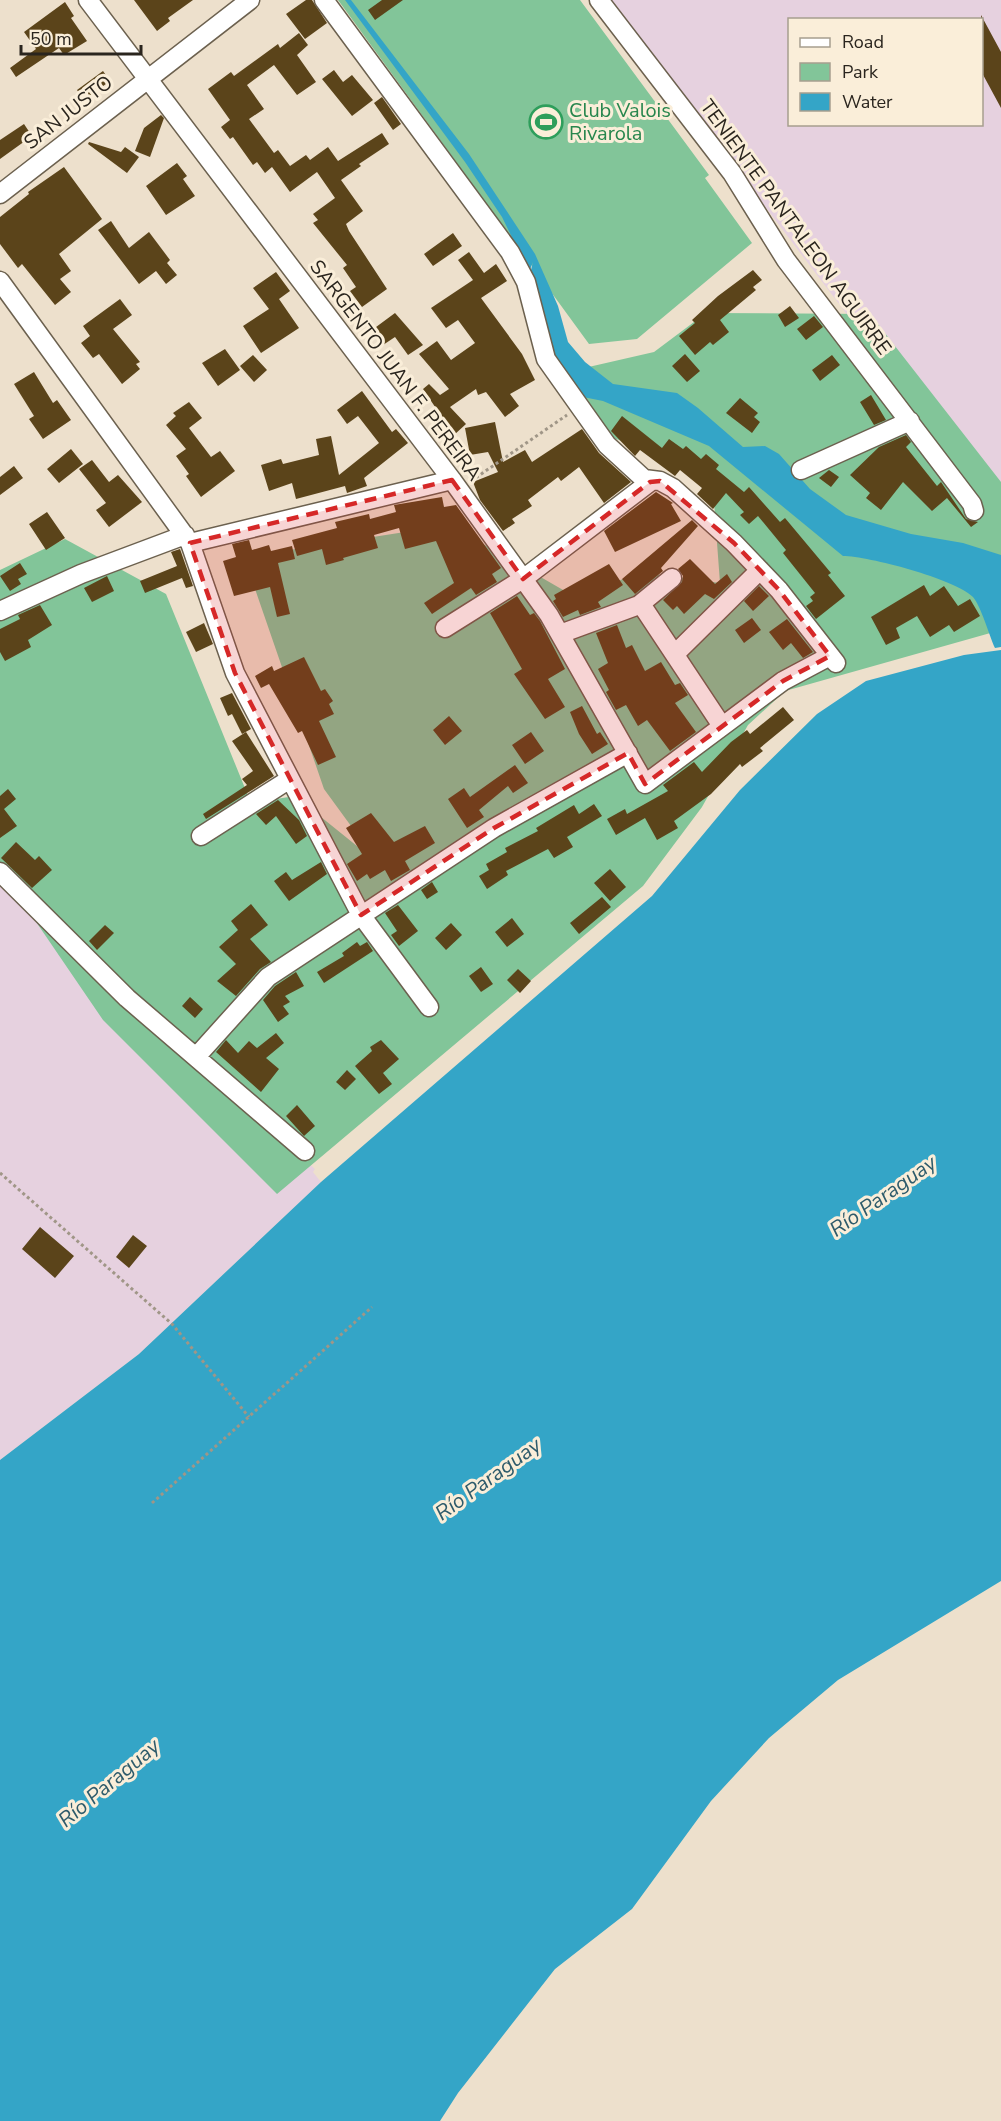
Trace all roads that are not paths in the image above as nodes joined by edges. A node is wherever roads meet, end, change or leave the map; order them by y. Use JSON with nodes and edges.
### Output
{"nodes":[{"id":1,"x":88,"y":0,"type":"edge"},
{"id":2,"x":250,"y":0,"type":"edge"},
{"id":3,"x":324,"y":0,"type":"edge"},
{"id":4,"x":599,"y":0,"type":"edge"},
{"id":5,"x":148,"y":79,"type":"junction"},
{"id":6,"x":0,"y":194,"type":"edge"},
{"id":7,"x":0,"y":281,"type":"edge"},
{"id":8,"x":910,"y":421,"type":"junction"},
{"id":9,"x":801,"y":470,"type":"dead end"},
{"id":10,"x":650,"y":482,"type":"junction"},
{"id":11,"x":455,"y":485,"type":"junction"},
{"id":12,"x":974,"y":511,"type":"dead end"},
{"id":13,"x":187,"y":539,"type":"junction"},
{"id":14,"x":760,"y":570,"type":"junction"},
{"id":15,"x":672,"y":578,"type":"dead end"},
{"id":16,"x":523,"y":579,"type":"junction"},
{"id":17,"x":641,"y":604,"type":"junction"},
{"id":18,"x":0,"y":611,"type":"edge"},
{"id":19,"x":445,"y":628,"type":"dead end"},
{"id":20,"x":560,"y":634,"type":"junction"},
{"id":21,"x":675,"y":654,"type":"junction"},
{"id":22,"x":723,"y":726,"type":"junction"},
{"id":23,"x":628,"y":753,"type":"junction"},
{"id":24,"x":290,"y":779,"type":"junction"},
{"id":25,"x":201,"y":836,"type":"dead end"},
{"id":26,"x":0,"y":872,"type":"edge"},
{"id":27,"x":361,"y":915,"type":"junction"},
{"id":28,"x":429,"y":1007,"type":"dead end"},
{"id":29,"x":196,"y":1057,"type":"junction"},
{"id":30,"x":305,"y":1151,"type":"dead end"}],
"edges":[{"from":1,"to":5,"type":"street","name":"SARGENTO JUAN F. PEREIRA"},
{"from":2,"to":5,"type":"street","name":"SAN JUSTO"},
{"from":3,"to":10,"type":"street"},
{"from":4,"to":8,"type":"street","name":"TENIENTE PANTALEON AGUIRRE"},
{"from":5,"to":6,"type":"street","name":"SAN JUSTO"},
{"from":5,"to":11,"type":"street","name":"SARGENTO JUAN F. PEREIRA"},
{"from":7,"to":13,"type":"street"},
{"from":8,"to":9,"type":"street"},
{"from":8,"to":12,"type":"street","name":"TENIENTE PANTALEON AGUIRRE"},
{"from":10,"to":14,"type":"street"},
{"from":10,"to":16,"type":"street"},
{"from":11,"to":13,"type":"street"},
{"from":11,"to":16,"type":"street","name":"SARGENTO JUAN F. PEREIRA"},
{"from":13,"to":18,"type":"street"},
{"from":13,"to":24,"type":"street"},
{"from":14,"to":21,"type":"street"},
{"from":14,"to":22,"type":"street"},
{"from":15,"to":17,"type":"street"},
{"from":16,"to":19,"type":"street"},
{"from":16,"to":20,"type":"street","name":"SARGENTO JUAN F. PEREIRA"},
{"from":17,"to":20,"type":"street"},
{"from":17,"to":21,"type":"street"},
{"from":20,"to":23,"type":"street","name":"SARGENTO JUAN F. PEREIRA"},
{"from":21,"to":22,"type":"street"},
{"from":22,"to":23,"type":"street","name":"SARGENTO JUAN F. PEREIRA"},
{"from":23,"to":27,"type":"street"},
{"from":24,"to":25,"type":"street"},
{"from":24,"to":27,"type":"street"},
{"from":26,"to":29,"type":"street"},
{"from":27,"to":28,"type":"street"},
{"from":27,"to":29,"type":"street"},
{"from":29,"to":30,"type":"street"}]}
